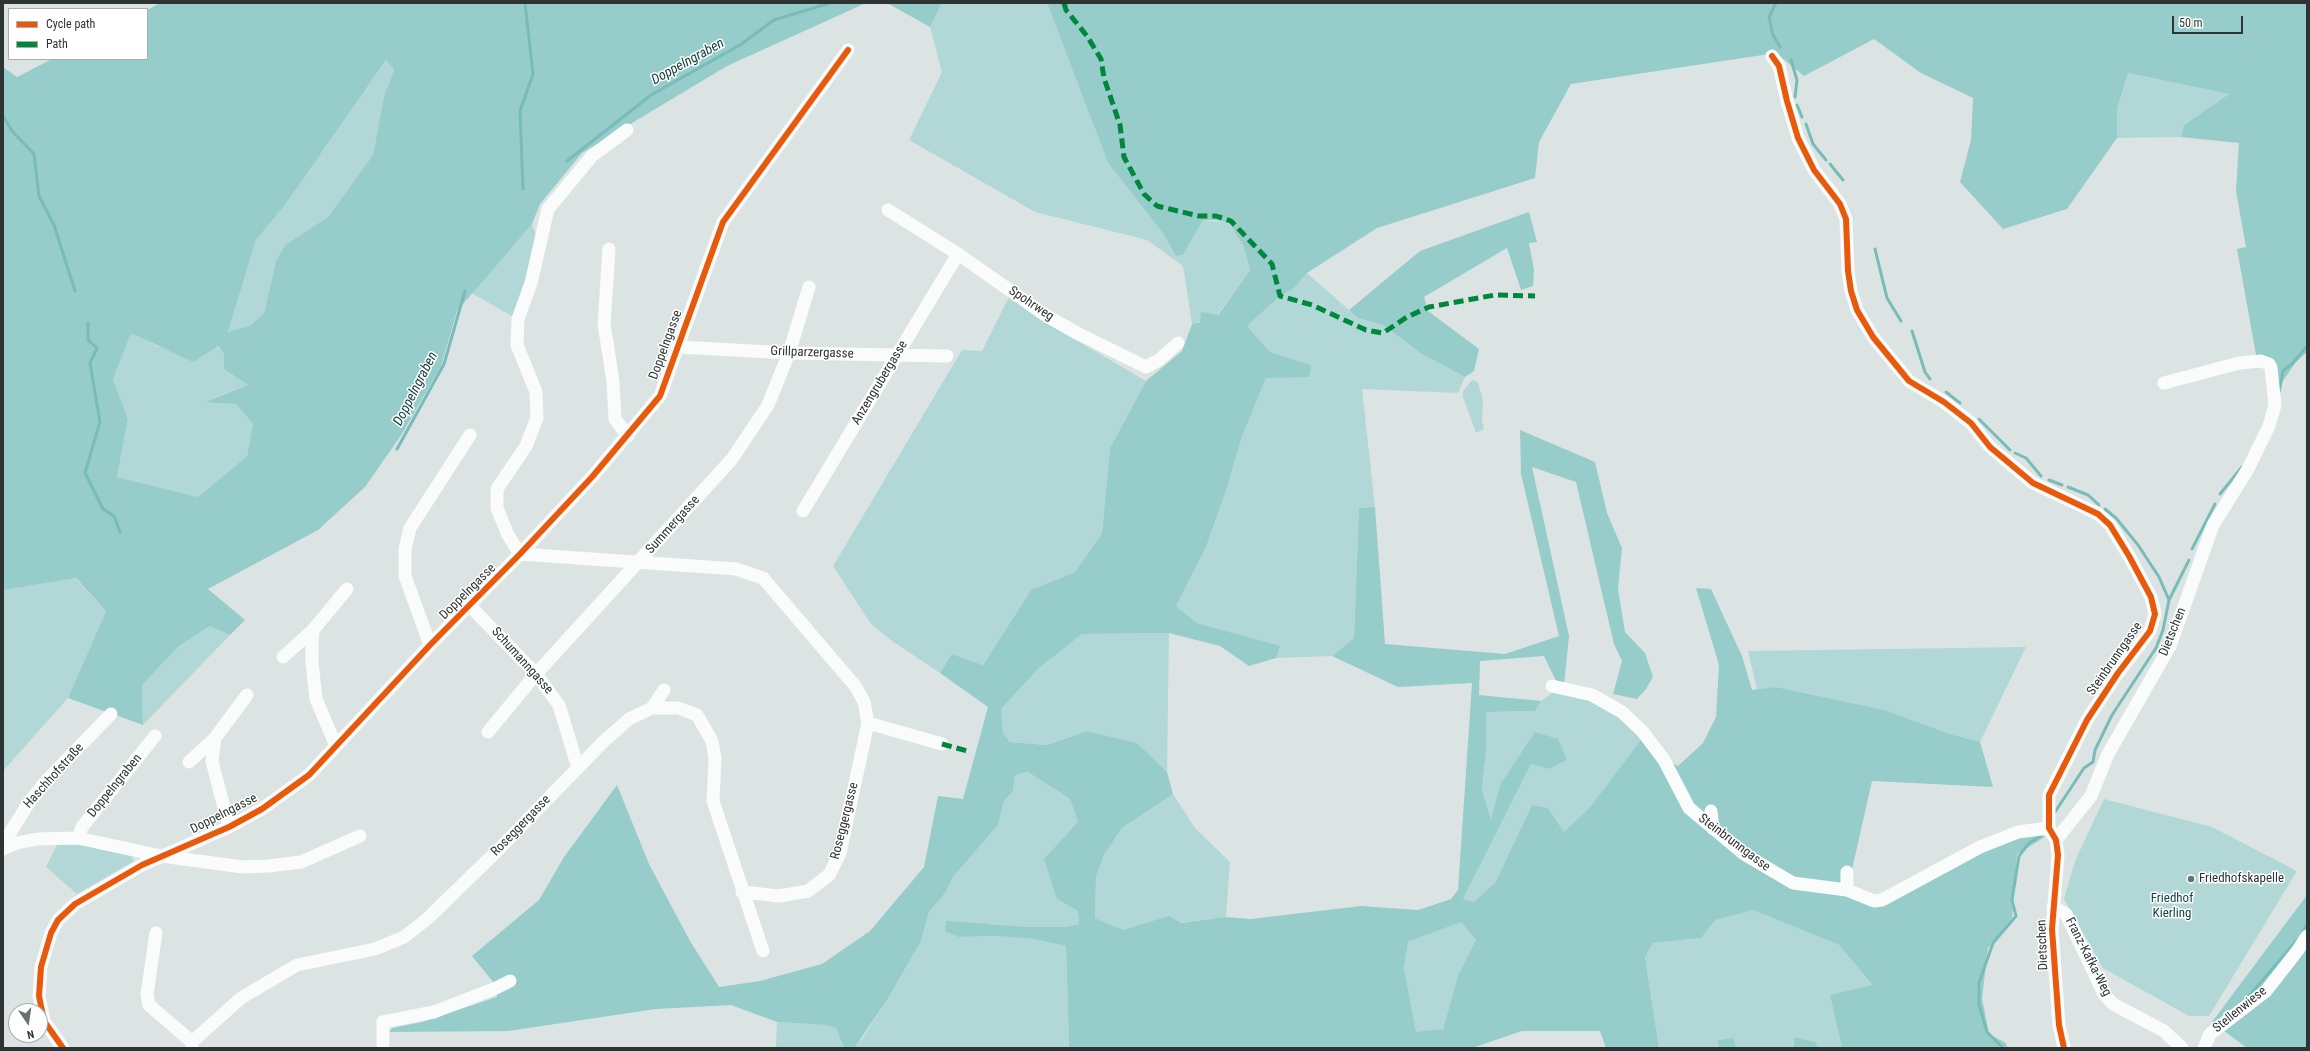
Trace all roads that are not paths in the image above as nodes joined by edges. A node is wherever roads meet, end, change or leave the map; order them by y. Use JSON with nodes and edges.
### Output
{"nodes":[{"id":1,"x":848,"y":50,"type":"dead end"},
{"id":2,"x":1772,"y":56,"type":"dead end"},
{"id":3,"x":627,"y":130,"type":"dead end"},
{"id":4,"x":888,"y":210,"type":"dead end"},
{"id":5,"x":609,"y":249,"type":"dead end"},
{"id":6,"x":958,"y":254,"type":"junction"},
{"id":7,"x":809,"y":287,"type":"dead end"},
{"id":8,"x":1178,"y":343,"type":"dead end"},
{"id":9,"x":678,"y":347,"type":"junction"},
{"id":10,"x":789,"y":353,"type":"junction"},
{"id":11,"x":896,"y":356,"type":"junction"},
{"id":12,"x":946,"y":356,"type":"dead end"},
{"id":13,"x":2164,"y":383,"type":"dead end"},
{"id":14,"x":470,"y":435,"type":"dead end"},
{"id":15,"x":628,"y":436,"type":"junction"},
{"id":16,"x":803,"y":511,"type":"dead end"},
{"id":17,"x":520,"y":554,"type":"junction"},
{"id":18,"x":638,"y":563,"type":"junction"},
{"id":19,"x":347,"y":590,"type":"dead end"},
{"id":20,"x":470,"y":606,"type":"junction"},
{"id":21,"x":313,"y":630,"type":"junction"},
{"id":22,"x":430,"y":645,"type":"junction"},
{"id":23,"x":283,"y":657,"type":"dead end"},
{"id":24,"x":536,"y":674,"type":"junction"},
{"id":25,"x":1552,"y":686,"type":"dead end"},
{"id":26,"x":664,"y":690,"type":"dead end"},
{"id":27,"x":247,"y":695,"type":"dead end"},
{"id":28,"x":652,"y":708,"type":"junction"},
{"id":29,"x":111,"y":714,"type":"dead end"},
{"id":30,"x":868,"y":723,"type":"junction"},
{"id":31,"x":488,"y":732,"type":"dead end"},
{"id":32,"x":155,"y":736,"type":"dead end"},
{"id":33,"x":215,"y":738,"type":"junction"},
{"id":34,"x":942,"y":744,"type":"dead end"},
{"id":35,"x":336,"y":746,"type":"junction"},
{"id":36,"x":189,"y":762,"type":"dead end"},
{"id":37,"x":578,"y":768,"type":"junction"},
{"id":38,"x":1711,"y":811,"type":"dead end"},
{"id":39,"x":229,"y":827,"type":"junction"},
{"id":40,"x":2049,"y":828,"type":"junction"},
{"id":41,"x":1713,"y":829,"type":"junction"},
{"id":42,"x":360,"y":836,"type":"dead end"},
{"id":43,"x":78,"y":838,"type":"junction"},
{"id":44,"x":2056,"y":840,"type":"junction"},
{"id":45,"x":3,"y":844,"type":"edge"},
{"id":46,"x":3,"y":849,"type":"edge"},
{"id":47,"x":161,"y":856,"type":"junction"},
{"id":48,"x":1847,"y":872,"type":"dead end"},
{"id":49,"x":1847,"y":890,"type":"junction"},
{"id":50,"x":742,"y":892,"type":"junction"},
{"id":51,"x":2053,"y":907,"type":"junction"},
{"id":52,"x":156,"y":933,"type":"dead end"},
{"id":53,"x":2307,"y":936,"type":"edge"},
{"id":54,"x":763,"y":951,"type":"dead end"},
{"id":55,"x":510,"y":981,"type":"dead end"},
{"id":56,"x":192,"y":1045,"type":"edge"},
{"id":57,"x":63,"y":1048,"type":"edge"},
{"id":58,"x":383,"y":1048,"type":"edge"},
{"id":59,"x":2064,"y":1048,"type":"edge"},
{"id":60,"x":2182,"y":1048,"type":"edge"},
{"id":61,"x":2204,"y":1048,"type":"edge"}],
"edges":[{"from":1,"to":9,"type":"street","name":"Doppelngasse"},
{"from":2,"to":40,"type":"street","name":"Steinbrunngasse"},
{"from":3,"to":17,"type":"street"},
{"from":4,"to":6,"type":"street","name":"Spohrweg"},
{"from":5,"to":15,"type":"street"},
{"from":6,"to":8,"type":"street","name":"Spohrweg"},
{"from":6,"to":11,"type":"street","name":"Anzengrubergasse"},
{"from":7,"to":10,"type":"street","name":"Summergasse"},
{"from":9,"to":10,"type":"street","name":"Grillparzergasse"},
{"from":9,"to":15,"type":"street","name":"Doppelngasse"},
{"from":10,"to":11,"type":"street","name":"Grillparzergasse"},
{"from":10,"to":18,"type":"street","name":"Summergasse"},
{"from":11,"to":12,"type":"street","name":"Grillparzergasse"},
{"from":11,"to":16,"type":"street","name":"Anzengrubergasse"},
{"from":13,"to":44,"type":"street","name":"Dietschen"},
{"from":14,"to":22,"type":"street","name":"Doppelngasse"},
{"from":15,"to":17,"type":"street","name":"Doppelngasse"},
{"from":17,"to":18,"type":"street"},
{"from":17,"to":20,"type":"street","name":"Doppelngasse"},
{"from":18,"to":24,"type":"street","name":"Summergasse"},
{"from":18,"to":30,"type":"street","name":"Roseggergasse"},
{"from":19,"to":21,"type":"street"},
{"from":20,"to":22,"type":"street","name":"Doppelngasse"},
{"from":20,"to":24,"type":"street","name":"Schumanngasse"},
{"from":21,"to":23,"type":"street"},
{"from":21,"to":35,"type":"street"},
{"from":22,"to":35,"type":"street","name":"Doppelngasse"},
{"from":24,"to":31,"type":"street","name":"Summergasse"},
{"from":24,"to":37,"type":"street","name":"Schumanngasse"},
{"from":25,"to":41,"type":"street","name":"Steinbrunngasse"},
{"from":26,"to":28,"type":"street"},
{"from":27,"to":33,"type":"street","name":"Doppelngasse"},
{"from":28,"to":37,"type":"street","name":"Roseggergasse"},
{"from":28,"to":50,"type":"street","name":"Roseggergasse"},
{"from":29,"to":45,"type":"street","name":"Haschhofstraße"},
{"from":30,"to":34,"type":"street"},
{"from":30,"to":50,"type":"street","name":"Roseggergasse"},
{"from":32,"to":43,"type":"street","name":"Doppelngraben"},
{"from":33,"to":36,"type":"street","name":"Doppelngasse"},
{"from":33,"to":39,"type":"street","name":"Doppelngasse"},
{"from":35,"to":39,"type":"street","name":"Doppelngasse"},
{"from":37,"to":56,"type":"street","name":"Roseggergasse"},
{"from":38,"to":41,"type":"street"},
{"from":39,"to":47,"type":"street","name":"Doppelngasse"},
{"from":40,"to":44,"type":"street"},
{"from":40,"to":49,"type":"street","name":"Steinbrunngasse"},
{"from":41,"to":49,"type":"street","name":"Steinbrunngasse"},
{"from":42,"to":47,"type":"street"},
{"from":43,"to":46,"type":"street"},
{"from":43,"to":47,"type":"street"},
{"from":44,"to":51,"type":"street","name":"Dietschen"},
{"from":47,"to":57,"type":"street","name":"Doppelngasse"},
{"from":48,"to":49,"type":"street"},
{"from":50,"to":54,"type":"street","name":"Roseggergasse"},
{"from":51,"to":59,"type":"street","name":"Dietschen"},
{"from":51,"to":60,"type":"street","name":"Franz-Kafka-Weg"},
{"from":52,"to":56,"type":"street"},
{"from":53,"to":61,"type":"street","name":"Stellenwiese"},
{"from":55,"to":58,"type":"street"}]}
